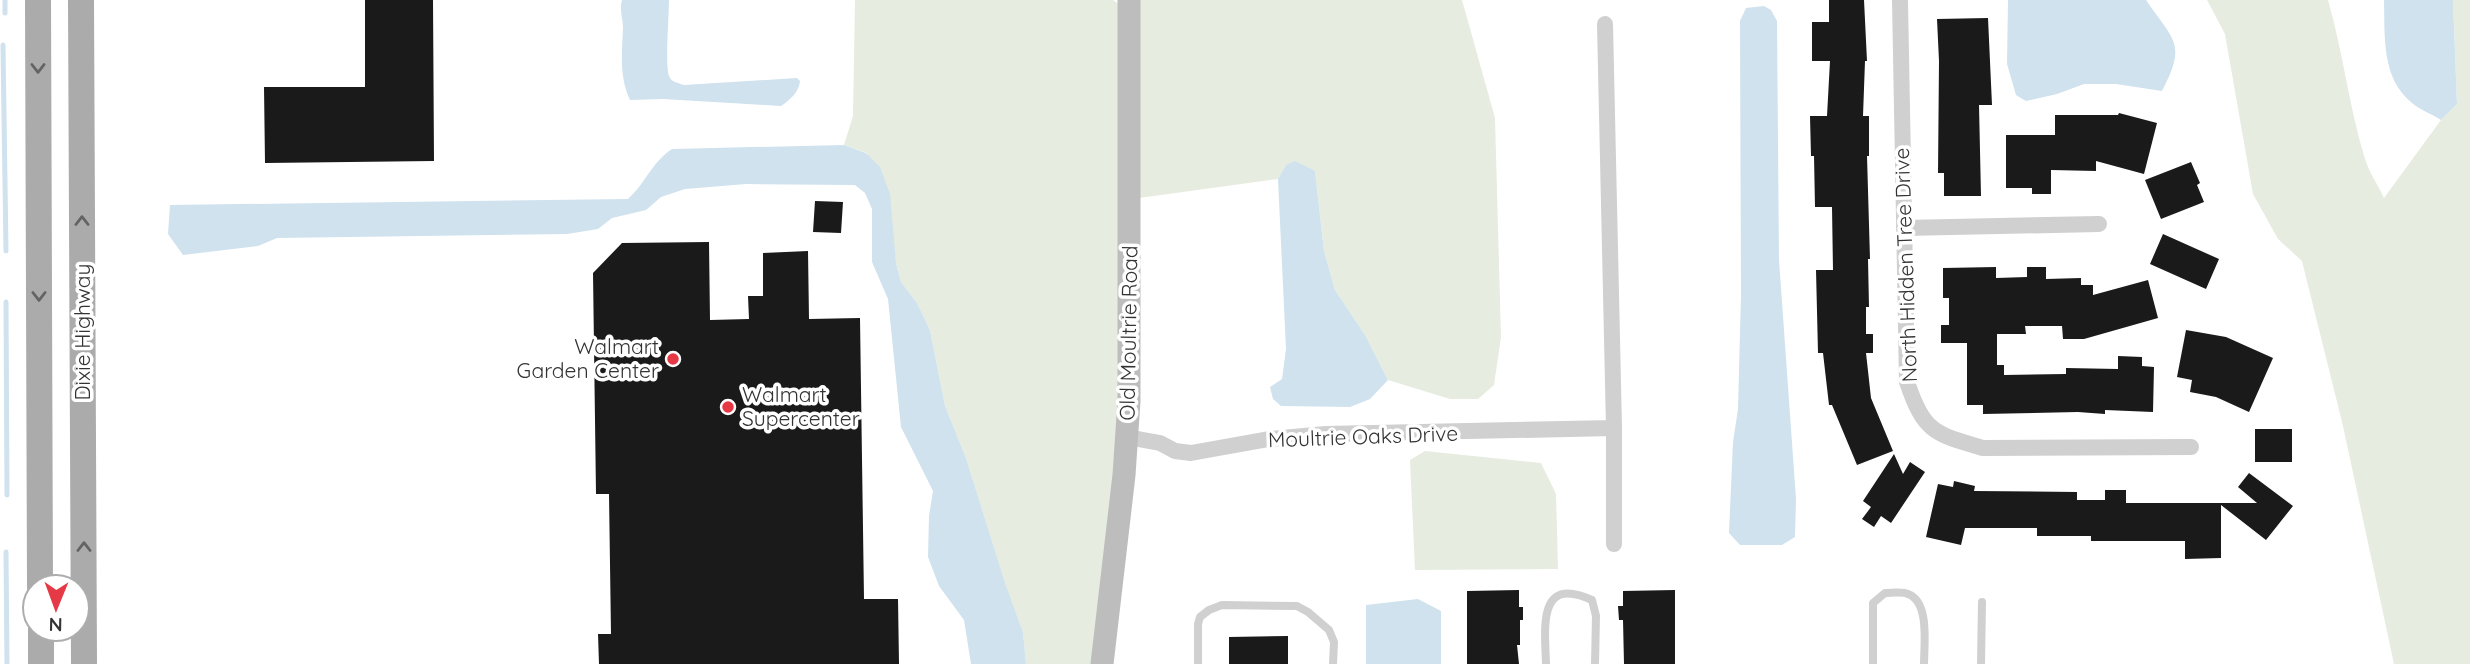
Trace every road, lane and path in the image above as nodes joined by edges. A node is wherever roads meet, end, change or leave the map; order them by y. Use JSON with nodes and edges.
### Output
{"nodes":[{"id":1,"x":38,"y":0,"type":"edge"},
{"id":2,"x":81,"y":0,"type":"edge"},
{"id":3,"x":1129,"y":0,"type":"edge"},
{"id":4,"x":1900,"y":0,"type":"edge"},
{"id":5,"x":1605,"y":24,"type":"dead end"},
{"id":6,"x":2099,"y":224,"type":"dead end"},
{"id":7,"x":1904,"y":228,"type":"junction"},
{"id":8,"x":1614,"y":428,"type":"junction"},
{"id":9,"x":1127,"y":437,"type":"junction"},
{"id":10,"x":2190,"y":446,"type":"dead end"},
{"id":11,"x":1614,"y":544,"type":"dead end"},
{"id":12,"x":40,"y":573,"type":"edge"},
{"id":13,"x":1982,"y":602,"type":"dead end"},
{"id":14,"x":41,"y":643,"type":"edge"},
{"id":15,"x":41,"y":664,"type":"edge"},
{"id":16,"x":84,"y":664,"type":"edge"},
{"id":17,"x":1102,"y":664,"type":"edge"},
{"id":18,"x":1198,"y":664,"type":"edge"},
{"id":19,"x":1333,"y":664,"type":"edge"},
{"id":20,"x":1546,"y":664,"type":"edge"},
{"id":21,"x":1595,"y":664,"type":"edge"},
{"id":22,"x":1873,"y":664,"type":"edge"},
{"id":23,"x":1924,"y":664,"type":"edge"},
{"id":24,"x":1981,"y":664,"type":"edge"}],
"edges":[{"from":1,"to":12,"type":"main road","name":"Dixie Highway","one_way":true},
{"from":16,"to":2,"type":"main road","name":"Dixie Highway","one_way":true},
{"from":3,"to":9,"type":"main road","name":"Old Moultrie Road"},
{"from":4,"to":7,"type":"street","name":"North Hidden Tree Drive"},
{"from":5,"to":8,"type":"street"},
{"from":6,"to":7,"type":"street"},
{"from":7,"to":10,"type":"street","name":"North Hidden Tree Drive"},
{"from":8,"to":9,"type":"street","name":"Moultrie Oaks Drive"},
{"from":8,"to":11,"type":"street"},
{"from":9,"to":17,"type":"main road","name":"Old Moultrie Road"},
{"from":13,"to":24,"type":"lane"},
{"from":14,"to":15,"type":"main road"},
{"from":18,"to":19,"type":"lane"},
{"from":20,"to":21,"type":"lane"},
{"from":22,"to":23,"type":"lane"}]}
